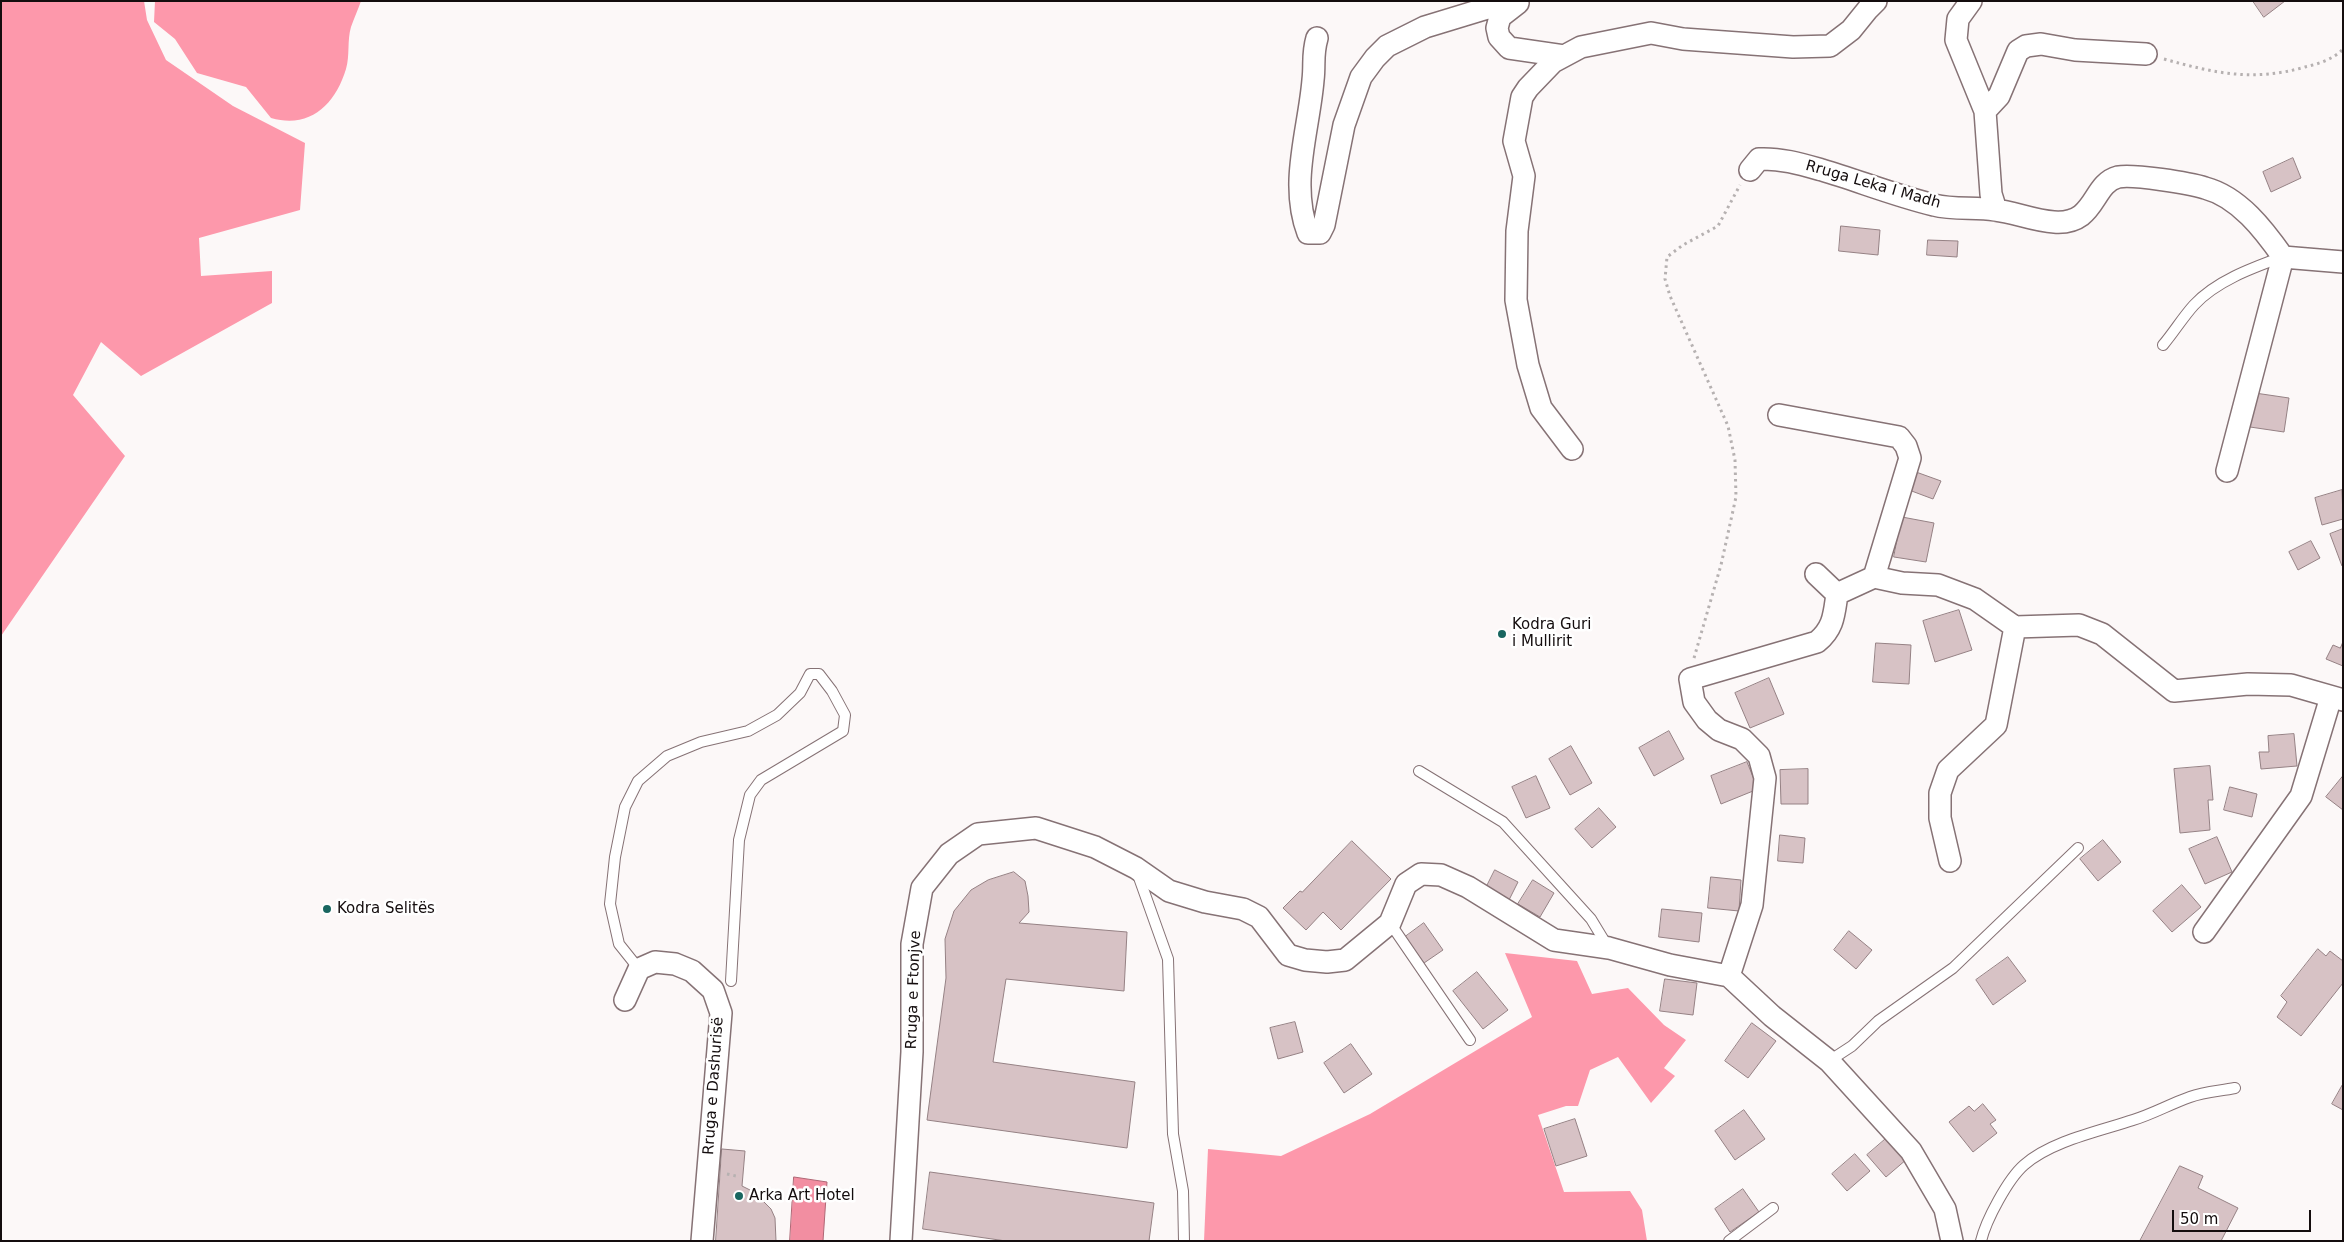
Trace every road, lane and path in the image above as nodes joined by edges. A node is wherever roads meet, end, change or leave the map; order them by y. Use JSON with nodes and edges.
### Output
{"nodes":[{"id":1,"x":1876,"y":1,"type":"edge"},
{"id":2,"x":1971,"y":1,"type":"edge"},
{"id":3,"x":1517,"y":4,"type":"edge"},
{"id":4,"x":1317,"y":38,"type":"dead end"},
{"id":5,"x":2343,"y":49,"type":"edge"},
{"id":6,"x":2146,"y":54,"type":"joint"},
{"id":7,"x":1564,"y":56,"type":"junction"},
{"id":8,"x":1986,"y":111,"type":"junction"},
{"id":9,"x":1750,"y":170,"type":"joint"},
{"id":10,"x":1996,"y":210,"type":"junction"},
{"id":11,"x":2283,"y":257,"type":"junction"},
{"id":12,"x":2343,"y":262,"type":"edge"},
{"id":13,"x":2163,"y":345,"type":"dead end"},
{"id":14,"x":1779,"y":415,"type":"dead end"},
{"id":15,"x":1572,"y":449,"type":"dead end"},
{"id":16,"x":2227,"y":471,"type":"dead end"},
{"id":17,"x":1816,"y":574,"type":"dead end"},
{"id":18,"x":1874,"y":577,"type":"junction"},
{"id":19,"x":1837,"y":594,"type":"junction"},
{"id":20,"x":2015,"y":626,"type":"junction"},
{"id":21,"x":1690,"y":679,"type":"junction"},
{"id":22,"x":2337,"y":699,"type":"edge"},
{"id":23,"x":1419,"y":772,"type":"dead end"},
{"id":24,"x":2078,"y":848,"type":"dead end"},
{"id":25,"x":1950,"y":861,"type":"dead end"},
{"id":26,"x":1136,"y":868,"type":"junction"},
{"id":27,"x":1390,"y":923,"type":"junction"},
{"id":28,"x":2204,"y":932,"type":"dead end"},
{"id":29,"x":1609,"y":948,"type":"junction"},
{"id":30,"x":639,"y":969,"type":"junction"},
{"id":31,"x":1729,"y":976,"type":"junction"},
{"id":32,"x":731,"y":981,"type":"dead end"},
{"id":33,"x":625,"y":1000,"type":"dead end"},
{"id":34,"x":1470,"y":1040,"type":"dead end"},
{"id":35,"x":1829,"y":1061,"type":"junction"},
{"id":36,"x":2235,"y":1088,"type":"dead end"},
{"id":37,"x":1773,"y":1208,"type":"dead end"},
{"id":38,"x":702,"y":1241,"type":"edge"},
{"id":39,"x":901,"y":1241,"type":"edge"},
{"id":40,"x":1184,"y":1241,"type":"edge"},
{"id":41,"x":1729,"y":1241,"type":"edge"},
{"id":42,"x":1952,"y":1241,"type":"edge"},
{"id":43,"x":1981,"y":1241,"type":"edge"}],
"edges":[{"from":1,"to":7,"type":"street"},
{"from":2,"to":8,"type":"street"},
{"from":3,"to":4,"type":"street"},
{"from":3,"to":7,"type":"street"},
{"from":5,"to":6,"type":"path"},
{"from":6,"to":8,"type":"street"},
{"from":7,"to":15,"type":"street"},
{"from":8,"to":10,"type":"street"},
{"from":9,"to":10,"type":"street","name":"Rruga Leka I Madh"},
{"from":9,"to":21,"type":"path"},
{"from":10,"to":11,"type":"street","name":"Rruga Leka I Madh"},
{"from":11,"to":12,"type":"street"},
{"from":11,"to":13,"type":"lane"},
{"from":11,"to":16,"type":"street"},
{"from":14,"to":18,"type":"street"},
{"from":17,"to":19,"type":"street"},
{"from":18,"to":19,"type":"street"},
{"from":18,"to":20,"type":"street"},
{"from":19,"to":21,"type":"street"},
{"from":20,"to":22,"type":"street"},
{"from":20,"to":25,"type":"street"},
{"from":21,"to":31,"type":"street"},
{"from":22,"to":28,"type":"street"},
{"from":23,"to":29,"type":"lane"},
{"from":24,"to":35,"type":"lane"},
{"from":26,"to":27,"type":"street","name":"Rruga e Ftonjve"},
{"from":26,"to":39,"type":"street","name":"Rruga e Ftonjve"},
{"from":26,"to":40,"type":"lane"},
{"from":27,"to":29,"type":"street"},
{"from":27,"to":34,"type":"lane"},
{"from":29,"to":31,"type":"street"},
{"from":30,"to":32,"type":"lane"},
{"from":30,"to":33,"type":"street"},
{"from":30,"to":38,"type":"street","name":"Rruga e Dashurisë"},
{"from":31,"to":35,"type":"street"},
{"from":35,"to":42,"type":"street"},
{"from":36,"to":43,"type":"lane"},
{"from":37,"to":41,"type":"lane"}]}
